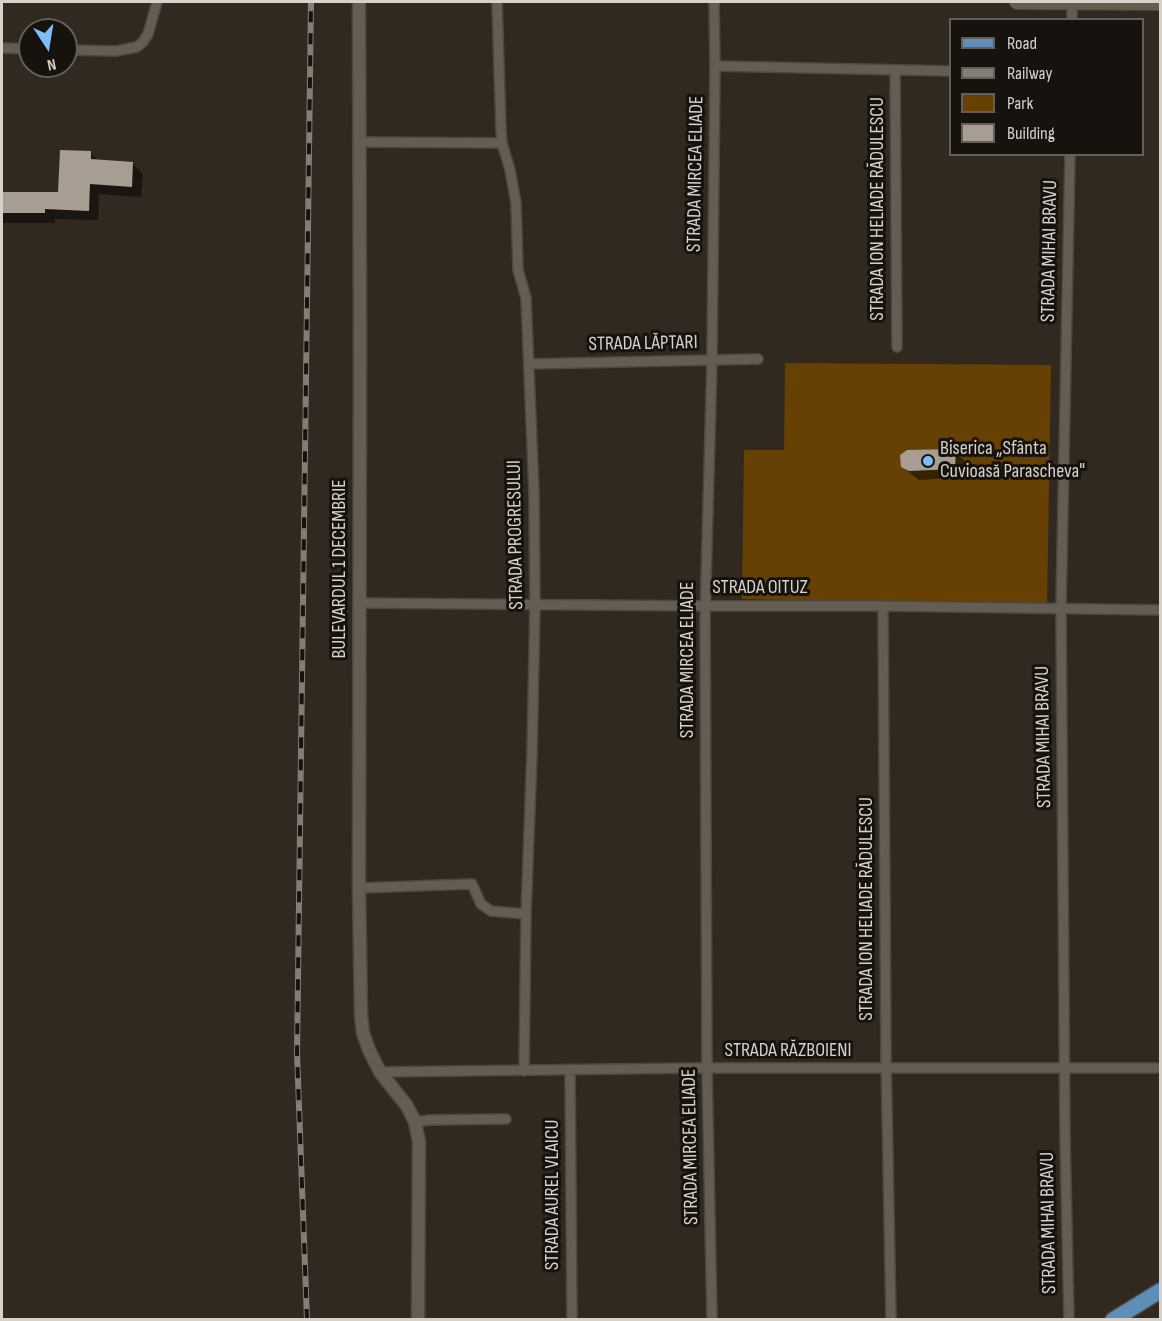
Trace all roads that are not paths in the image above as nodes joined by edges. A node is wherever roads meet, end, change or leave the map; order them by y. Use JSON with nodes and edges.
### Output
{"nodes":[{"id":1,"x":157,"y":2,"type":"edge"},
{"id":2,"x":358,"y":2,"type":"edge"},
{"id":3,"x":497,"y":2,"type":"edge"},
{"id":4,"x":714,"y":2,"type":"edge"},
{"id":5,"x":1017,"y":2,"type":"edge"},
{"id":6,"x":1072,"y":2,"type":"edge"},
{"id":7,"x":1161,"y":3,"type":"edge"},
{"id":8,"x":1072,"y":18,"type":"edge"},
{"id":9,"x":2,"y":48,"type":"edge"},
{"id":10,"x":18,"y":49,"type":"edge"},
{"id":11,"x":78,"y":50,"type":"edge"},
{"id":12,"x":715,"y":66,"type":"junction"},
{"id":13,"x":895,"y":70,"type":"junction"},
{"id":14,"x":949,"y":71,"type":"edge"},
{"id":15,"x":360,"y":142,"type":"junction"},
{"id":16,"x":502,"y":143,"type":"junction"},
{"id":17,"x":1070,"y":156,"type":"edge"},
{"id":18,"x":897,"y":347,"type":"dead end"},
{"id":19,"x":758,"y":359,"type":"dead end"},
{"id":20,"x":712,"y":360,"type":"junction"},
{"id":21,"x":529,"y":364,"type":"junction"},
{"id":22,"x":359,"y":603,"type":"junction"},
{"id":23,"x":535,"y":605,"type":"junction"},
{"id":24,"x":705,"y":606,"type":"junction"},
{"id":25,"x":883,"y":606,"type":"junction"},
{"id":26,"x":1061,"y":608,"type":"junction"},
{"id":27,"x":1161,"y":610,"type":"edge"},
{"id":28,"x":359,"y":888,"type":"junction"},
{"id":29,"x":526,"y":915,"type":"junction"},
{"id":30,"x":887,"y":1068,"type":"junction"},
{"id":31,"x":1065,"y":1068,"type":"junction"},
{"id":32,"x":1161,"y":1068,"type":"edge"},
{"id":33,"x":707,"y":1069,"type":"junction"},
{"id":34,"x":570,"y":1070,"type":"junction"},
{"id":35,"x":525,"y":1071,"type":"junction"},
{"id":36,"x":380,"y":1072,"type":"junction"},
{"id":37,"x":506,"y":1119,"type":"dead end"},
{"id":38,"x":415,"y":1122,"type":"junction"},
{"id":39,"x":1161,"y":1291,"type":"edge"},
{"id":40,"x":418,"y":1320,"type":"edge"},
{"id":41,"x":572,"y":1320,"type":"edge"},
{"id":42,"x":712,"y":1320,"type":"edge"},
{"id":43,"x":891,"y":1320,"type":"edge"},
{"id":44,"x":1069,"y":1320,"type":"edge"},
{"id":45,"x":1113,"y":1320,"type":"edge"}],
"edges":[{"from":1,"to":11,"type":"street"},
{"from":2,"to":15,"type":"street","name":"BULEVARDUL 1 DECEMBRIE"},
{"from":3,"to":16,"type":"street","name":"STRADA PROGRESULUI"},
{"from":4,"to":12,"type":"street","name":"STRADA MIRCEA ELIADE"},
{"from":5,"to":6,"type":"main road"},
{"from":6,"to":7,"type":"main road"},
{"from":6,"to":8,"type":"street"},
{"from":9,"to":10,"type":"street"},
{"from":12,"to":13,"type":"street"},
{"from":12,"to":20,"type":"street","name":"STRADA MIRCEA ELIADE"},
{"from":13,"to":14,"type":"street"},
{"from":13,"to":18,"type":"street","name":"STRADA ION HELIADE RĂDULESCU"},
{"from":15,"to":16,"type":"street"},
{"from":15,"to":22,"type":"street","name":"BULEVARDUL 1 DECEMBRIE"},
{"from":16,"to":21,"type":"street","name":"STRADA PROGRESULUI"},
{"from":17,"to":26,"type":"street","name":"STRADA MIHAI BRAVU"},
{"from":19,"to":20,"type":"street","name":"STRADA LĂPTARI"},
{"from":20,"to":21,"type":"street","name":"STRADA LĂPTARI"},
{"from":20,"to":24,"type":"street","name":"STRADA MIRCEA ELIADE"},
{"from":21,"to":23,"type":"street","name":"STRADA PROGRESULUI"},
{"from":22,"to":23,"type":"street","name":"STRADA OITUZ"},
{"from":22,"to":28,"type":"street","name":"BULEVARDUL 1 DECEMBRIE"},
{"from":23,"to":24,"type":"street","name":"STRADA OITUZ"},
{"from":23,"to":29,"type":"street","name":"STRADA PROGRESULUI"},
{"from":24,"to":25,"type":"street","name":"STRADA OITUZ"},
{"from":24,"to":33,"type":"street","name":"STRADA MIRCEA ELIADE"},
{"from":25,"to":26,"type":"street","name":"STRADA OITUZ"},
{"from":25,"to":30,"type":"street","name":"STRADA ION HELIADE RĂDULESCU"},
{"from":26,"to":27,"type":"street","name":"STRADA OITUZ"},
{"from":26,"to":31,"type":"street","name":"STRADA MIHAI BRAVU"},
{"from":28,"to":29,"type":"street"},
{"from":28,"to":36,"type":"street","name":"BULEVARDUL 1 DECEMBRIE"},
{"from":29,"to":35,"type":"street","name":"STRADA PROGRESULUI"},
{"from":30,"to":31,"type":"street","name":"STRADA RĂZBOIENI"},
{"from":30,"to":33,"type":"street","name":"STRADA RĂZBOIENI"},
{"from":30,"to":43,"type":"street","name":"STRADA ION HELIADE RĂDULESCU"},
{"from":31,"to":32,"type":"street","name":"STRADA RĂZBOIENI"},
{"from":31,"to":44,"type":"street","name":"STRADA MIHAI BRAVU"},
{"from":33,"to":34,"type":"street","name":"STRADA RĂZBOIENI"},
{"from":33,"to":42,"type":"street","name":"STRADA MIRCEA ELIADE"},
{"from":34,"to":35,"type":"street","name":"STRADA RĂZBOIENI"},
{"from":34,"to":41,"type":"street","name":"STRADA AUREL VLAICU"},
{"from":35,"to":36,"type":"street","name":"STRADA RĂZBOIENI"},
{"from":36,"to":38,"type":"street","name":"BULEVARDUL 1 DECEMBRIE"},
{"from":37,"to":38,"type":"street"},
{"from":38,"to":40,"type":"street","name":"BULEVARDUL 1 DECEMBRIE"},
{"from":39,"to":45,"type":"main road"}]}
